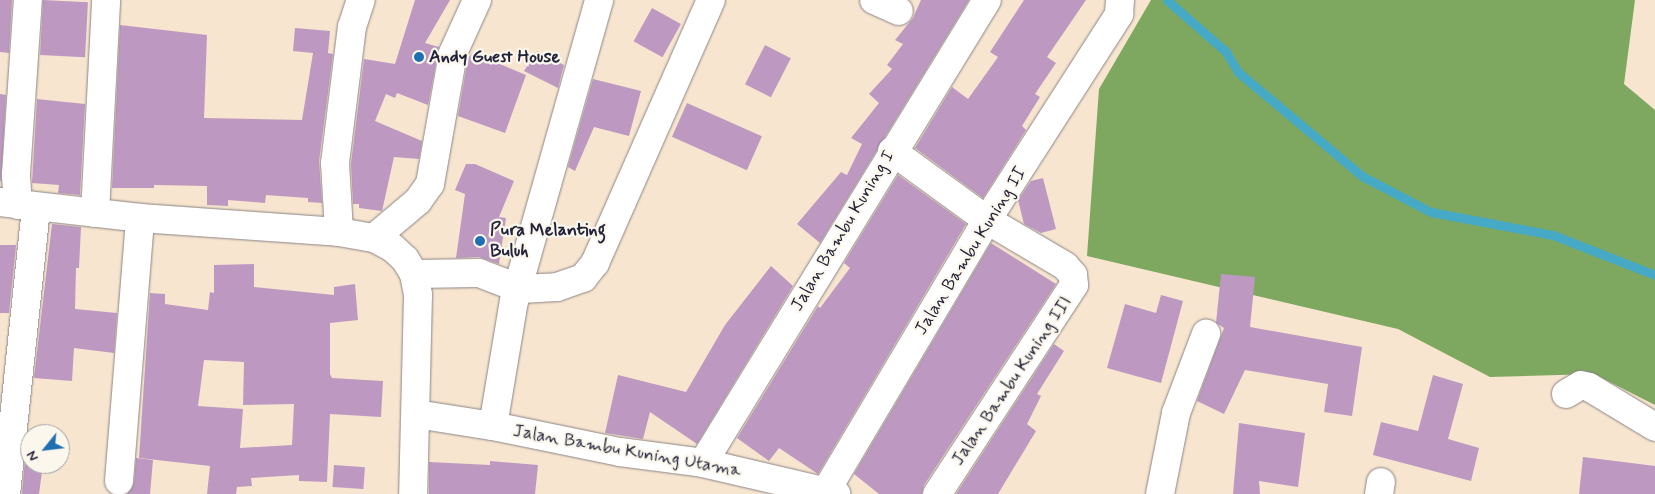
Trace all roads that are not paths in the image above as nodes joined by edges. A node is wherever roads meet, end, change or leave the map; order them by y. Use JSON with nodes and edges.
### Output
{"nodes":[{"id":1,"x":28,"y":0,"type":"edge"},
{"id":2,"x":106,"y":0,"type":"edge"},
{"id":3,"x":361,"y":0,"type":"edge"},
{"id":4,"x":477,"y":0,"type":"edge"},
{"id":5,"x":599,"y":0,"type":"edge"},
{"id":6,"x":711,"y":0,"type":"edge"},
{"id":7,"x":874,"y":0,"type":"edge"},
{"id":8,"x":987,"y":0,"type":"edge"},
{"id":9,"x":1120,"y":7,"type":"edge"},
{"id":10,"x":899,"y":11,"type":"dead end"},
{"id":11,"x":892,"y":151,"type":"junction"},
{"id":12,"x":18,"y":205,"type":"edge"},
{"id":13,"x":95,"y":213,"type":"junction"},
{"id":14,"x":140,"y":218,"type":"junction"},
{"id":15,"x":987,"y":220,"type":"junction"},
{"id":16,"x":340,"y":232,"type":"junction"},
{"id":17,"x":374,"y":238,"type":"junction"},
{"id":18,"x":414,"y":274,"type":"junction"},
{"id":19,"x":518,"y":289,"type":"junction"},
{"id":20,"x":1206,"y":334,"type":"dead end"},
{"id":21,"x":1566,"y":394,"type":"dead end"},
{"id":22,"x":416,"y":414,"type":"junction"},
{"id":23,"x":493,"y":426,"type":"junction"},
{"id":24,"x":1655,"y":427,"type":"edge"},
{"id":25,"x":702,"y":463,"type":"junction"},
{"id":26,"x":119,"y":481,"type":"dead end"},
{"id":27,"x":831,"y":492,"type":"edge"},
{"id":28,"x":6,"y":494,"type":"edge"},
{"id":29,"x":413,"y":494,"type":"edge"},
{"id":30,"x":937,"y":494,"type":"edge"},
{"id":31,"x":1160,"y":494,"type":"edge"}],
"edges":[{"from":1,"to":12,"type":"street"},
{"from":2,"to":13,"type":"street"},
{"from":3,"to":16,"type":"street"},
{"from":4,"to":17,"type":"street"},
{"from":5,"to":19,"type":"street"},
{"from":6,"to":19,"type":"street"},
{"from":7,"to":10,"type":"street"},
{"from":8,"to":11,"type":"street","name":"Jalan Bambu Kuning I"},
{"from":9,"to":15,"type":"street","name":"Jalan Bambu Kuning II"},
{"from":11,"to":15,"type":"street","name":"Jalan Bambu Kuning III"},
{"from":11,"to":25,"type":"street","name":"Jalan Bambu Kuning I"},
{"from":12,"to":13,"type":"street"},
{"from":12,"to":28,"type":"street"},
{"from":13,"to":14,"type":"street"},
{"from":14,"to":16,"type":"street"},
{"from":14,"to":26,"type":"street"},
{"from":15,"to":27,"type":"street","name":"Jalan Bambu Kuning II"},
{"from":15,"to":30,"type":"street","name":"Jalan Bambu Kuning III"},
{"from":16,"to":17,"type":"street"},
{"from":17,"to":18,"type":"street"},
{"from":18,"to":19,"type":"street"},
{"from":18,"to":22,"type":"street"},
{"from":19,"to":23,"type":"street"},
{"from":20,"to":31,"type":"street"},
{"from":21,"to":24,"type":"street"},
{"from":22,"to":23,"type":"street","name":"Jalan Bambu Kuning Utama"},
{"from":22,"to":29,"type":"street"},
{"from":23,"to":25,"type":"street","name":"Jalan Bambu Kuning Utama"},
{"from":25,"to":27,"type":"street","name":"Jalan Bambu Kuning Utama"}]}
